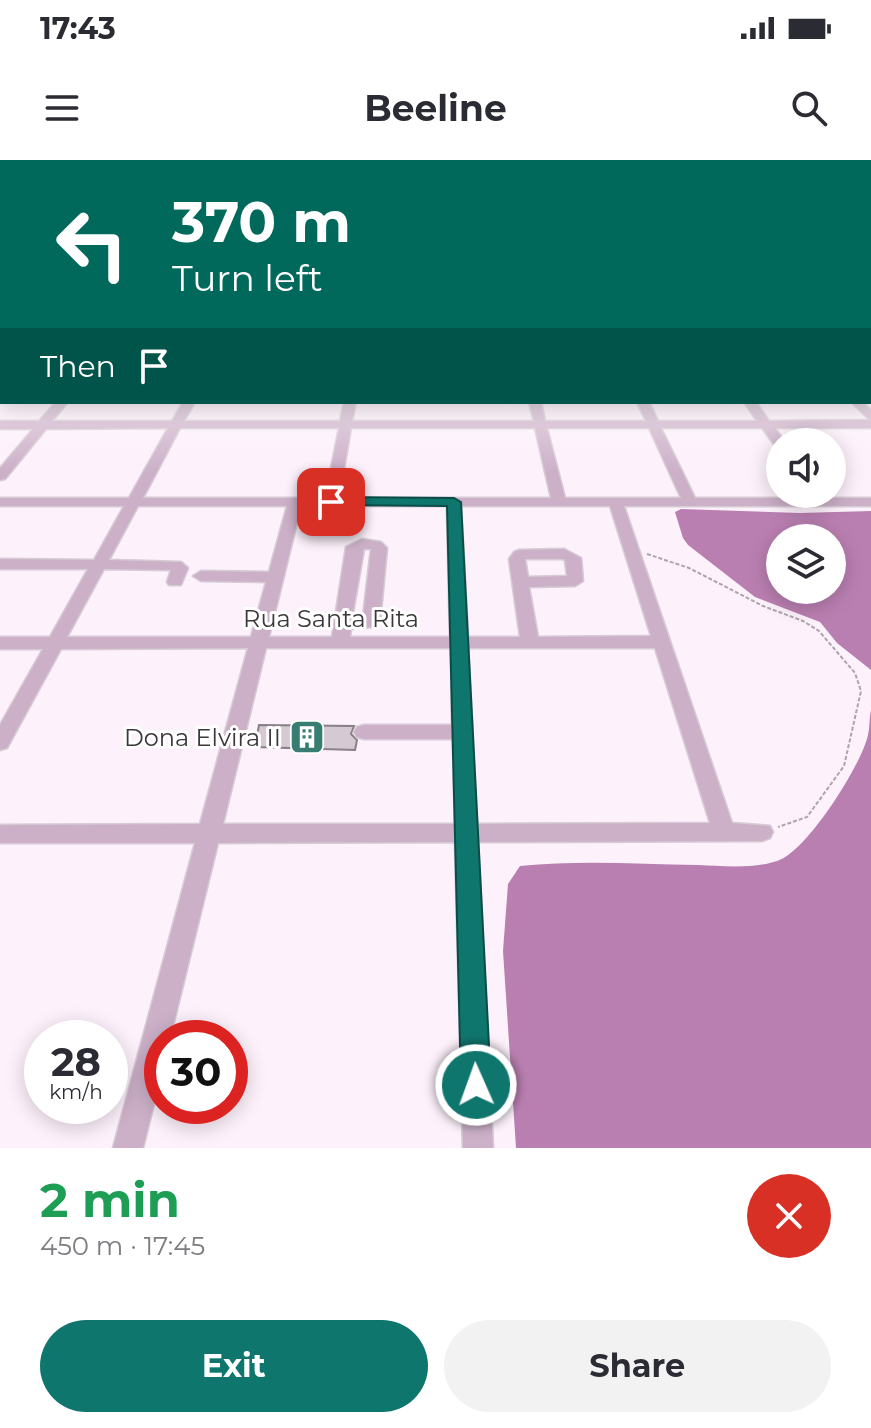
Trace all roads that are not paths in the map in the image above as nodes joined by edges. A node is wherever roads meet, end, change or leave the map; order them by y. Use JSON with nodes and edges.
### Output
{"nodes":[{"id":1,"x":60,"y":404,"type":"edge"},
{"id":2,"x":188,"y":404,"type":"edge"},
{"id":3,"x":350,"y":404,"type":"edge"},
{"id":4,"x":535,"y":404,"type":"edge"},
{"id":5,"x":644,"y":404,"type":"edge"},
{"id":6,"x":751,"y":404,"type":"edge"},
{"id":7,"x":766,"y":424,"type":"junction"},
{"id":8,"x":871,"y":424,"type":"edge"},
{"id":9,"x":0,"y":425,"type":"edge"},
{"id":10,"x":43,"y":425,"type":"junction"},
{"id":11,"x":177,"y":425,"type":"junction"},
{"id":12,"x":345,"y":425,"type":"junction"},
{"id":13,"x":540,"y":425,"type":"junction"},
{"id":14,"x":654,"y":425,"type":"junction"},
{"id":15,"x":769,"y":428,"type":"edge"},
{"id":16,"x":0,"y":476,"type":"edge"},
{"id":17,"x":766,"y":500,"type":"edge"},
{"id":18,"x":846,"y":500,"type":"edge"},
{"id":19,"x":0,"y":502,"type":"edge"},
{"id":20,"x":134,"y":502,"type":"junction"},
{"id":21,"x":295,"y":502,"type":"junction"},
{"id":22,"x":331,"y":502,"type":"junction"},
{"id":23,"x":454,"y":502,"type":"junction"},
{"id":24,"x":559,"y":502,"type":"junction"},
{"id":25,"x":616,"y":502,"type":"junction"},
{"id":26,"x":690,"y":502,"type":"junction"},
{"id":27,"x":871,"y":502,"type":"edge"},
{"id":28,"x":0,"y":564,"type":"edge"},
{"id":29,"x":99,"y":564,"type":"junction"},
{"id":30,"x":201,"y":576,"type":"dead end"},
{"id":31,"x":276,"y":577,"type":"junction"},
{"id":32,"x":175,"y":582,"type":"dead end"},
{"id":33,"x":521,"y":582,"type":"dead end"},
{"id":34,"x":259,"y":642,"type":"junction"},
{"id":35,"x":459,"y":642,"type":"junction"},
{"id":36,"x":530,"y":642,"type":"junction"},
{"id":37,"x":662,"y":642,"type":"junction"},
{"id":38,"x":0,"y":643,"type":"edge"},
{"id":39,"x":56,"y":643,"type":"junction"},
{"id":40,"x":9,"y":710,"type":"edge"},
{"id":41,"x":364,"y":732,"type":"dead end"},
{"id":42,"x":462,"y":732,"type":"junction"},
{"id":43,"x":0,"y":743,"type":"edge"},
{"id":44,"x":724,"y":832,"type":"junction"},
{"id":45,"x":762,"y":832,"type":"road end"},
{"id":46,"x":466,"y":833,"type":"junction"},
{"id":47,"x":0,"y":834,"type":"edge"},
{"id":48,"x":209,"y":834,"type":"junction"},
{"id":49,"x":128,"y":1148,"type":"edge"},
{"id":50,"x":478,"y":1148,"type":"edge"}],
"edges":[{"from":1,"to":10,"type":"street"},
{"from":2,"to":11,"type":"street"},
{"from":3,"to":12,"type":"street"},
{"from":4,"to":13,"type":"street"},
{"from":5,"to":14,"type":"street"},
{"from":6,"to":7,"type":"street"},
{"from":7,"to":8,"type":"street"},
{"from":7,"to":14,"type":"street"},
{"from":7,"to":15,"type":"street"},
{"from":9,"to":10,"type":"street"},
{"from":10,"to":11,"type":"street"},
{"from":10,"to":16,"type":"street"},
{"from":11,"to":12,"type":"street"},
{"from":11,"to":20,"type":"street"},
{"from":12,"to":13,"type":"street"},
{"from":12,"to":22,"type":"street"},
{"from":13,"to":14,"type":"street"},
{"from":13,"to":24,"type":"street"},
{"from":14,"to":26,"type":"street"},
{"from":17,"to":26,"type":"street"},
{"from":18,"to":27,"type":"street"},
{"from":19,"to":20,"type":"street"},
{"from":20,"to":21,"type":"street"},
{"from":20,"to":29,"type":"street"},
{"from":21,"to":22,"type":"street"},
{"from":21,"to":31,"type":"street"},
{"from":22,"to":23,"type":"street"},
{"from":23,"to":24,"type":"street"},
{"from":23,"to":35,"type":"street"},
{"from":24,"to":25,"type":"street"},
{"from":25,"to":26,"type":"street"},
{"from":25,"to":37,"type":"street"},
{"from":28,"to":29,"type":"street"},
{"from":29,"to":32,"type":"street"},
{"from":29,"to":39,"type":"street"},
{"from":30,"to":31,"type":"street"},
{"from":31,"to":34,"type":"street"},
{"from":33,"to":36,"type":"street"},
{"from":34,"to":35,"type":"street","name":"Rua Santa Rita"},
{"from":34,"to":39,"type":"street","name":"Rua Santa Rita"},
{"from":34,"to":48,"type":"street"},
{"from":35,"to":36,"type":"street","name":"Rua Santa Rita"},
{"from":35,"to":42,"type":"street"},
{"from":36,"to":37,"type":"street","name":"Rua Santa Rita"},
{"from":37,"to":44,"type":"street"},
{"from":38,"to":39,"type":"street","name":"Rua Santa Rita"},
{"from":39,"to":40,"type":"street"},
{"from":40,"to":43,"type":"street"},
{"from":41,"to":42,"type":"street"},
{"from":42,"to":46,"type":"street"},
{"from":44,"to":45,"type":"street"},
{"from":44,"to":46,"type":"street"},
{"from":46,"to":48,"type":"street"},
{"from":46,"to":50,"type":"street"},
{"from":47,"to":48,"type":"street"},
{"from":48,"to":49,"type":"street"}]}
